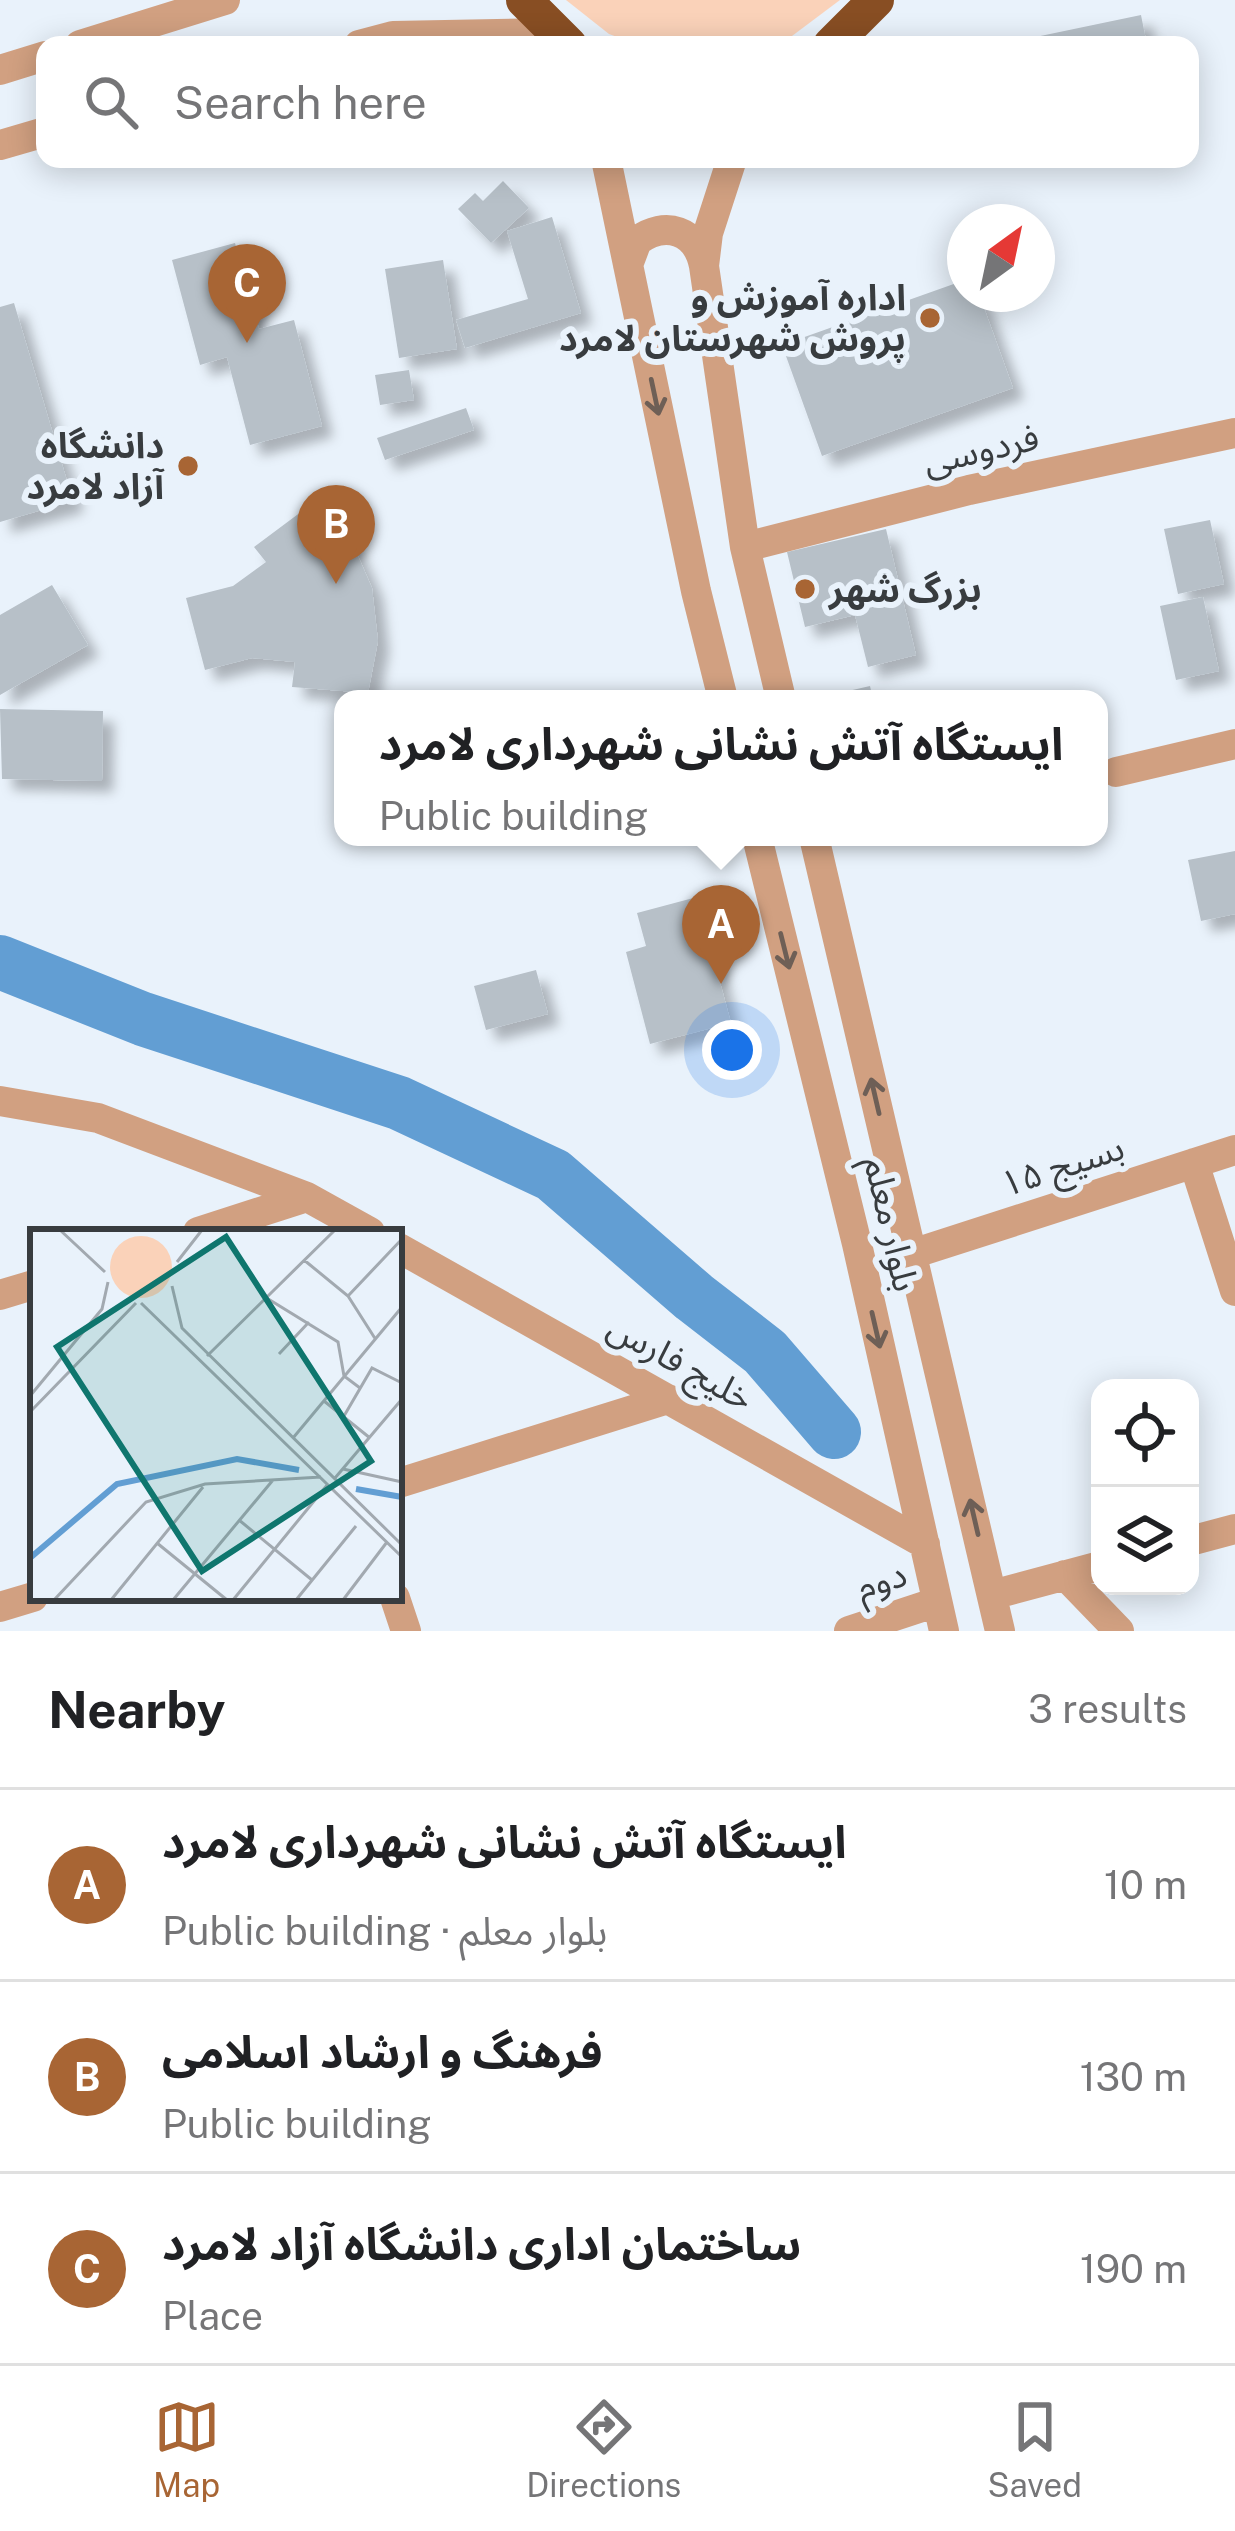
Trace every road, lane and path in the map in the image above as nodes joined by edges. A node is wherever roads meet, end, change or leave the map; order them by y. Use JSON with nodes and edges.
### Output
{"nodes":[{"id":1,"x":224,"y":0,"type":"edge"},
{"id":2,"x":524,"y":0,"type":"edge"},
{"id":3,"x":876,"y":0,"type":"edge"},
{"id":4,"x":109,"y":36,"type":"edge"},
{"id":5,"x":558,"y":36,"type":"edge"},
{"id":6,"x":840,"y":36,"type":"edge"},
{"id":7,"x":36,"y":59,"type":"edge"},
{"id":8,"x":0,"y":70,"type":"edge"},
{"id":9,"x":36,"y":135,"type":"edge"},
{"id":10,"x":0,"y":145,"type":"edge"},
{"id":11,"x":608,"y":168,"type":"edge"},
{"id":12,"x":729,"y":168,"type":"edge"},
{"id":13,"x":628,"y":266,"type":"junction"},
{"id":14,"x":704,"y":266,"type":"junction"},
{"id":15,"x":1235,"y":433,"type":"edge"},
{"id":16,"x":745,"y":547,"type":"junction"},
{"id":17,"x":721,"y":690,"type":"edge"},
{"id":18,"x":779,"y":690,"type":"edge"},
{"id":19,"x":1235,"y":744,"type":"edge"},
{"id":20,"x":1116,"y":772,"type":"dead end"},
{"id":21,"x":759,"y":846,"type":"edge"},
{"id":22,"x":816,"y":846,"type":"edge"},
{"id":23,"x":0,"y":1101,"type":"edge"},
{"id":24,"x":1235,"y":1150,"type":"edge"},
{"id":25,"x":1194,"y":1163,"type":"junction"},
{"id":26,"x":308,"y":1197,"type":"junction"},
{"id":27,"x":207,"y":1229,"type":"edge"},
{"id":28,"x":365,"y":1229,"type":"edge"},
{"id":29,"x":402,"y":1250,"type":"edge"},
{"id":30,"x":912,"y":1254,"type":"junction"},
{"id":31,"x":30,"y":1286,"type":"edge"},
{"id":32,"x":1235,"y":1291,"type":"edge"},
{"id":33,"x":0,"y":1295,"type":"edge"},
{"id":34,"x":668,"y":1399,"type":"junction"},
{"id":35,"x":402,"y":1482,"type":"edge"},
{"id":36,"x":1235,"y":1529,"type":"edge"},
{"id":37,"x":1199,"y":1539,"type":"edge"},
{"id":38,"x":925,"y":1544,"type":"junction"},
{"id":39,"x":1091,"y":1568,"type":"edge"},
{"id":40,"x":1065,"y":1575,"type":"junction"},
{"id":41,"x":992,"y":1595,"type":"junction"},
{"id":42,"x":30,"y":1598,"type":"edge"},
{"id":43,"x":396,"y":1601,"type":"edge"},
{"id":44,"x":0,"y":1607,"type":"edge"},
{"id":45,"x":940,"y":1617,"type":"edge"},
{"id":46,"x":406,"y":1631,"type":"edge"},
{"id":47,"x":849,"y":1631,"type":"edge"},
{"id":48,"x":1000,"y":1631,"type":"edge"},
{"id":49,"x":1119,"y":1631,"type":"edge"}],
"edges":[{"from":1,"to":4,"type":"street"},
{"from":2,"to":5,"type":"highway"},
{"from":3,"to":6,"type":"highway"},
{"from":7,"to":8,"type":"street"},
{"from":9,"to":10,"type":"street"},
{"from":11,"to":13,"type":"street"},
{"from":12,"to":14,"type":"street"},
{"from":13,"to":14,"type":"street"},
{"from":13,"to":17,"type":"street","one_way":true},
{"from":14,"to":16,"type":"street"},
{"from":15,"to":16,"type":"street","name":"فردوسی"},
{"from":16,"to":18,"type":"street"},
{"from":19,"to":20,"type":"street"},
{"from":21,"to":38,"type":"street","name":"بلوار معلم","one_way":true},
{"from":30,"to":22,"type":"street","name":"بلوار معلم","one_way":true},
{"from":23,"to":26,"type":"street"},
{"from":24,"to":25,"type":"street","name":"بسیج ۱۵"},
{"from":25,"to":30,"type":"street","name":"بسیج ۱۵"},
{"from":25,"to":32,"type":"street"},
{"from":26,"to":27,"type":"street"},
{"from":26,"to":28,"type":"street"},
{"from":29,"to":34,"type":"street","name":"خلیج فارس"},
{"from":41,"to":30,"type":"street","name":"بلوار معلم","one_way":true},
{"from":31,"to":33,"type":"street"},
{"from":34,"to":35,"type":"street"},
{"from":34,"to":38,"type":"street","name":"خلیج فارس"},
{"from":36,"to":37,"type":"street"},
{"from":38,"to":45,"type":"street","name":"بلوار معلم"},
{"from":39,"to":40,"type":"street"},
{"from":40,"to":41,"type":"street"},
{"from":40,"to":49,"type":"street"},
{"from":41,"to":48,"type":"street","name":"بلوار معلم"},
{"from":42,"to":44,"type":"street"},
{"from":43,"to":46,"type":"street"},
{"from":45,"to":47,"type":"street","name":"دوم"}]}
